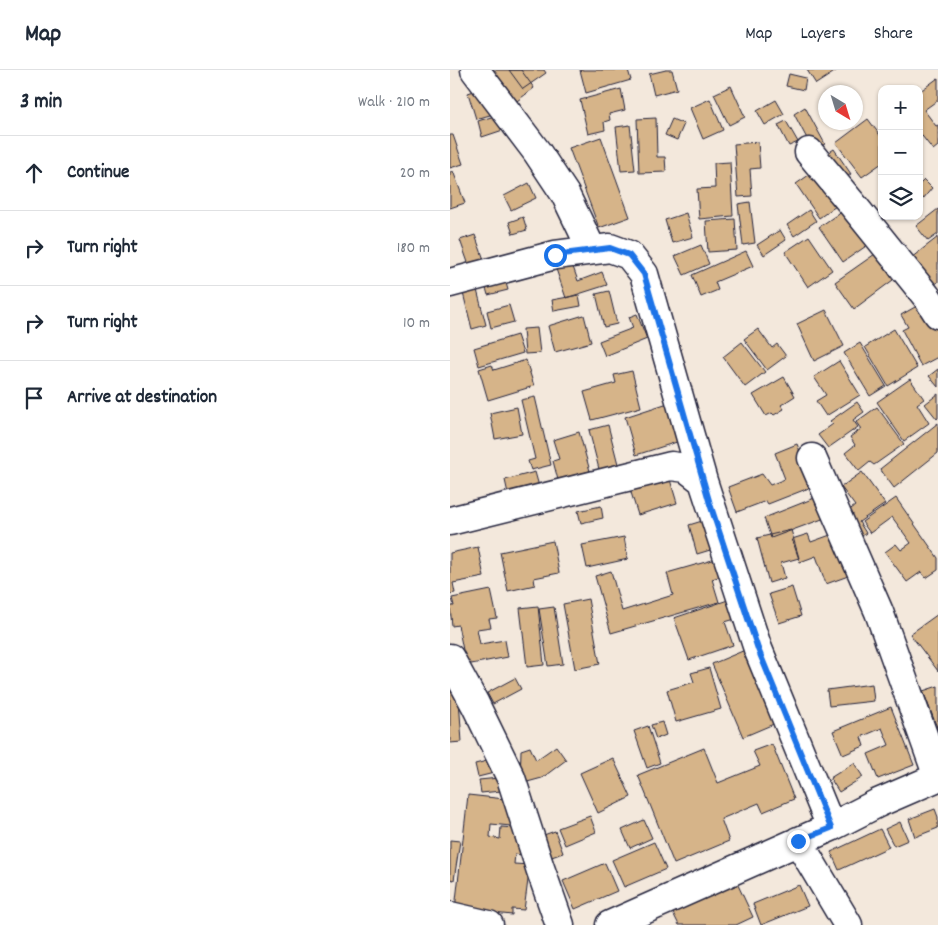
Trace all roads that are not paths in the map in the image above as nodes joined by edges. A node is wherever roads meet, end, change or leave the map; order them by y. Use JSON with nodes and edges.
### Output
{"nodes":[{"id":1,"x":475,"y":70,"type":"edge"},
{"id":2,"x":809,"y":152,"type":"dead end"},
{"id":3,"x":592,"y":250,"type":"junction"},
{"id":4,"x":450,"y":284,"type":"edge"},
{"id":5,"x":938,"y":314,"type":"edge"},
{"id":6,"x":812,"y":458,"type":"dead end"},
{"id":7,"x":703,"y":481,"type":"junction"},
{"id":8,"x":450,"y":521,"type":"edge"},
{"id":9,"x":450,"y":658,"type":"edge"},
{"id":10,"x":831,"y":828,"type":"junction"},
{"id":11,"x":798,"y":841,"type":"junction"},
{"id":12,"x":450,"y":916,"type":"edge"},
{"id":13,"x":489,"y":925,"type":"edge"},
{"id":14,"x":560,"y":925,"type":"edge"},
{"id":15,"x":610,"y":925,"type":"edge"},
{"id":16,"x":848,"y":925,"type":"edge"}],
"edges":[{"from":1,"to":3,"type":"street"},
{"from":2,"to":5,"type":"street"},
{"from":3,"to":4,"type":"street"},
{"from":3,"to":7,"type":"street"},
{"from":6,"to":10,"type":"street"},
{"from":7,"to":8,"type":"street"},
{"from":7,"to":10,"type":"street"},
{"from":9,"to":14,"type":"street"},
{"from":10,"to":11,"type":"street"},
{"from":11,"to":15,"type":"street"},
{"from":11,"to":16,"type":"street"},
{"from":12,"to":13,"type":"street"}]}
